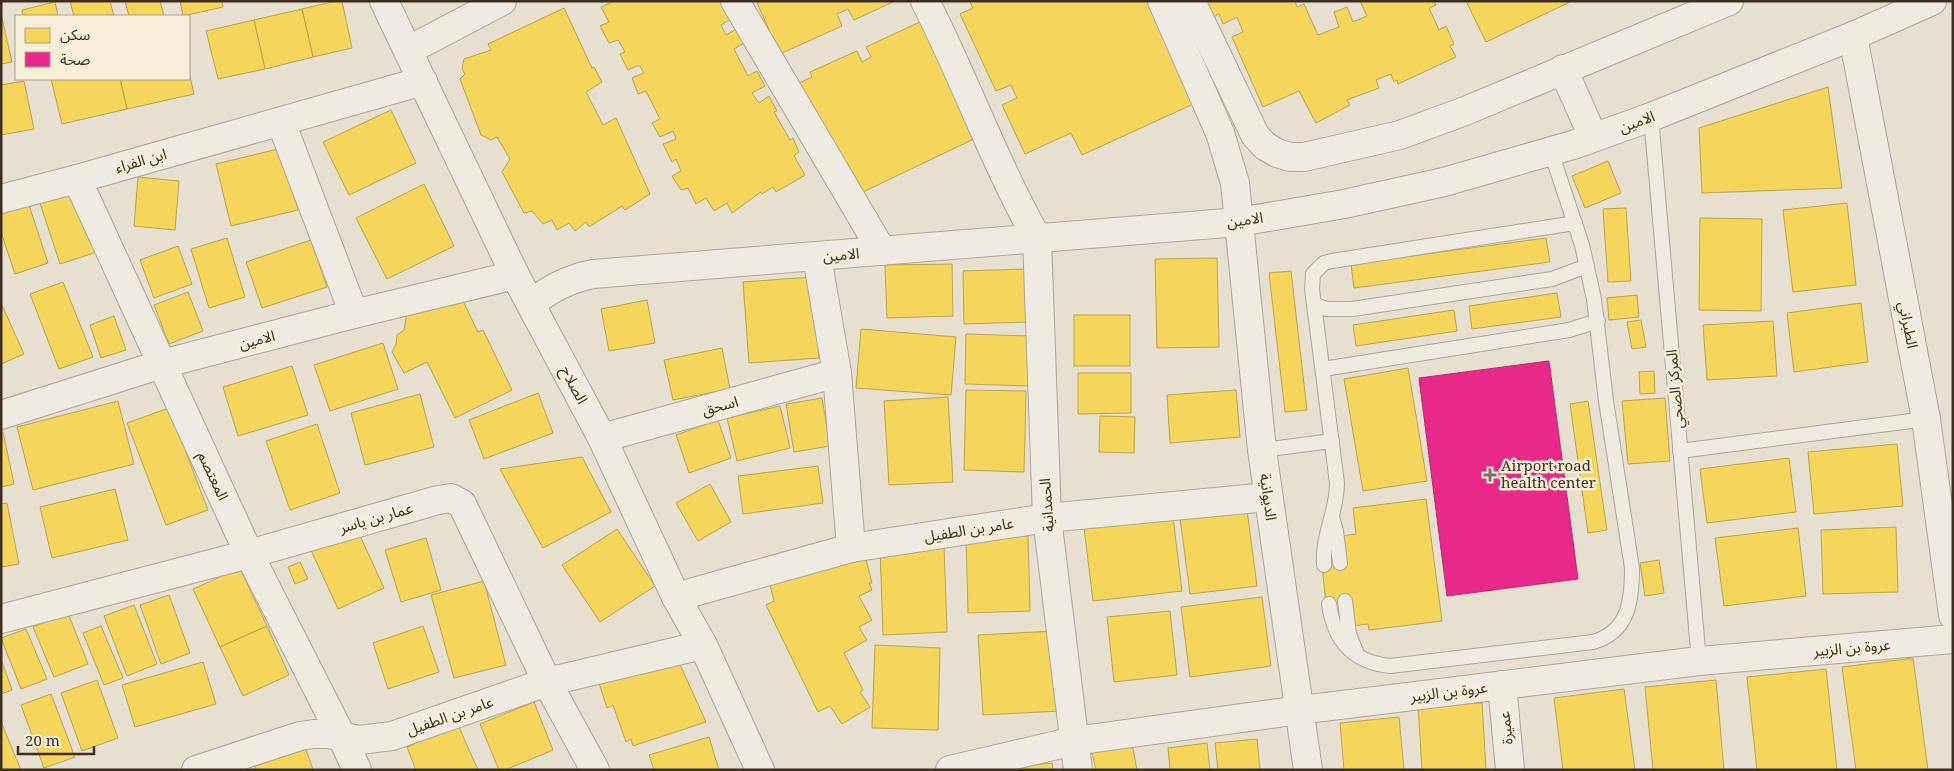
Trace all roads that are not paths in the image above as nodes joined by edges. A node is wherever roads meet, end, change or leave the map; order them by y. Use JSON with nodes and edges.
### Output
{"nodes":[{"id":1,"x":384,"y":1,"type":"edge"},
{"id":2,"x":502,"y":1,"type":"edge"},
{"id":3,"x":735,"y":1,"type":"edge"},
{"id":4,"x":925,"y":1,"type":"edge"},
{"id":5,"x":1162,"y":1,"type":"edge"},
{"id":6,"x":1191,"y":1,"type":"edge"},
{"id":7,"x":1729,"y":1,"type":"edge"},
{"id":8,"x":1932,"y":1,"type":"edge"},
{"id":9,"x":1853,"y":36,"type":"junction"},
{"id":10,"x":408,"y":50,"type":"junction"},
{"id":11,"x":1554,"y":73,"type":"junction"},
{"id":12,"x":424,"y":81,"type":"junction"},
{"id":13,"x":1651,"y":117,"type":"junction"},
{"id":14,"x":281,"y":122,"type":"junction"},
{"id":15,"x":1573,"y":144,"type":"junction"},
{"id":16,"x":77,"y":179,"type":"junction"},
{"id":17,"x":1,"y":199,"type":"edge"},
{"id":18,"x":1239,"y":222,"type":"junction"},
{"id":19,"x":1575,"y":223,"type":"junction"},
{"id":20,"x":1037,"y":238,"type":"junction"},
{"id":21,"x":882,"y":251,"type":"junction"},
{"id":22,"x":817,"y":257,"type":"junction"},
{"id":23,"x":1587,"y":266,"type":"junction"},
{"id":24,"x":515,"y":275,"type":"junction"},
{"id":25,"x":531,"y":304,"type":"junction"},
{"id":26,"x":1314,"y":306,"type":"junction"},
{"id":27,"x":354,"y":314,"type":"junction"},
{"id":28,"x":1598,"y":321,"type":"junction"},
{"id":29,"x":162,"y":364,"type":"junction"},
{"id":30,"x":1323,"y":369,"type":"junction"},
{"id":31,"x":837,"y":373,"type":"junction"},
{"id":32,"x":1,"y":415,"type":"edge"},
{"id":33,"x":1926,"y":419,"type":"junction"},
{"id":34,"x":602,"y":438,"type":"junction"},
{"id":35,"x":1332,"y":441,"type":"junction"},
{"id":36,"x":1262,"y":450,"type":"junction"},
{"id":37,"x":1680,"y":451,"type":"junction"},
{"id":38,"x":1268,"y":497,"type":"junction"},
{"id":39,"x":1332,"y":517,"type":"junction"},
{"id":40,"x":1047,"y":518,"type":"junction"},
{"id":41,"x":851,"y":548,"type":"junction"},
{"id":42,"x":249,"y":554,"type":"junction"},
{"id":43,"x":1340,"y":563,"type":"dead end"},
{"id":44,"x":1324,"y":565,"type":"dead end"},
{"id":45,"x":676,"y":597,"type":"junction"},
{"id":46,"x":1344,"y":602,"type":"dead end"},
{"id":47,"x":1329,"y":604,"type":"dead end"},
{"id":48,"x":1953,"y":615,"type":"edge"},
{"id":49,"x":1,"y":619,"type":"edge"},
{"id":50,"x":1953,"y":639,"type":"edge"},
{"id":51,"x":703,"y":645,"type":"junction"},
{"id":52,"x":1359,"y":657,"type":"junction"},
{"id":53,"x":1700,"y":661,"type":"junction"},
{"id":54,"x":547,"y":682,"type":"junction"},
{"id":55,"x":1502,"y":685,"type":"junction"},
{"id":56,"x":1300,"y":710,"type":"junction"},
{"id":57,"x":342,"y":737,"type":"junction"},
{"id":58,"x":1074,"y":741,"type":"junction"},
{"id":59,"x":196,"y":770,"type":"edge"},
{"id":60,"x":357,"y":770,"type":"edge"},
{"id":61,"x":595,"y":770,"type":"edge"},
{"id":62,"x":760,"y":770,"type":"edge"},
{"id":63,"x":950,"y":770,"type":"edge"},
{"id":64,"x":1078,"y":770,"type":"edge"},
{"id":65,"x":1308,"y":770,"type":"edge"},
{"id":66,"x":1510,"y":770,"type":"edge"}],
"edges":[{"from":1,"to":10,"type":"street","name":"الصلاح"},
{"from":2,"to":10,"type":"street"},
{"from":3,"to":21,"type":"street"},
{"from":4,"to":20,"type":"street"},
{"from":5,"to":18,"type":"street","name":"الديوانية"},
{"from":6,"to":11,"type":"street"},
{"from":7,"to":11,"type":"street"},
{"from":8,"to":9,"type":"street","name":"الامين"},
{"from":9,"to":13,"type":"street","name":"الامين"},
{"from":9,"to":33,"type":"street","name":"الطبراني"},
{"from":10,"to":12,"type":"street","name":"الصلاح"},
{"from":11,"to":15,"type":"street"},
{"from":12,"to":14,"type":"street","name":"ابن الفراء"},
{"from":12,"to":24,"type":"street","name":"الصلاح"},
{"from":13,"to":15,"type":"street","name":"الامين"},
{"from":13,"to":37,"type":"lane","name":"المركز الصحي"},
{"from":14,"to":16,"type":"street","name":"ابن الفراء"},
{"from":14,"to":27,"type":"street"},
{"from":15,"to":18,"type":"street","name":"الامين"},
{"from":15,"to":19,"type":"lane"},
{"from":16,"to":17,"type":"street","name":"ابن الفراء"},
{"from":16,"to":29,"type":"street","name":"المعتصم"},
{"from":18,"to":20,"type":"street","name":"الامين"},
{"from":18,"to":36,"type":"street","name":"الديوانية"},
{"from":19,"to":23,"type":"lane"},
{"from":19,"to":26,"type":"lane"},
{"from":20,"to":21,"type":"street","name":"الامين"},
{"from":20,"to":40,"type":"street","name":"الحمدانية"},
{"from":21,"to":22,"type":"street","name":"الامين"},
{"from":22,"to":25,"type":"street","name":"الامين"},
{"from":22,"to":31,"type":"street"},
{"from":23,"to":26,"type":"lane"},
{"from":23,"to":28,"type":"lane"},
{"from":24,"to":25,"type":"street","name":"الصلاح"},
{"from":24,"to":27,"type":"street","name":"الامين"},
{"from":25,"to":34,"type":"street","name":"الصلاح"},
{"from":26,"to":30,"type":"lane"},
{"from":27,"to":29,"type":"street","name":"الامين"},
{"from":28,"to":30,"type":"lane"},
{"from":28,"to":52,"type":"lane"},
{"from":29,"to":32,"type":"street","name":"الامين"},
{"from":29,"to":42,"type":"street","name":"المعتصم"},
{"from":30,"to":35,"type":"lane"},
{"from":31,"to":34,"type":"street","name":"اسحق"},
{"from":31,"to":41,"type":"street"},
{"from":33,"to":37,"type":"lane"},
{"from":33,"to":48,"type":"street","name":"الطبراني"},
{"from":34,"to":45,"type":"street","name":"الصلاح"},
{"from":35,"to":36,"type":"lane"},
{"from":35,"to":39,"type":"lane"},
{"from":36,"to":38,"type":"street","name":"الديوانية"},
{"from":37,"to":53,"type":"lane","name":"المركز الصحي"},
{"from":38,"to":40,"type":"street","name":"عامر بن الطفيل"},
{"from":38,"to":56,"type":"street","name":"الديوانية"},
{"from":39,"to":43,"type":"lane"},
{"from":39,"to":44,"type":"lane"},
{"from":40,"to":41,"type":"street","name":"عامر بن الطفيل"},
{"from":40,"to":58,"type":"street","name":"الحمدانية"},
{"from":41,"to":45,"type":"street","name":"عامر بن الطفيل"},
{"from":42,"to":49,"type":"street","name":"عمار بن ياسر"},
{"from":42,"to":54,"type":"street","name":"عمار بن ياسر"},
{"from":42,"to":57,"type":"street","name":"المعتصم"},
{"from":45,"to":51,"type":"street","name":"الصلاح"},
{"from":46,"to":52,"type":"lane"},
{"from":47,"to":52,"type":"lane"},
{"from":50,"to":53,"type":"street","name":"عروة بن الزبير"},
{"from":51,"to":54,"type":"street","name":"عامر بن الطفيل"},
{"from":51,"to":62,"type":"street","name":"الصلاح"},
{"from":53,"to":55,"type":"street","name":"عروة بن الزبير"},
{"from":54,"to":57,"type":"street","name":"عامر بن الطفيل"},
{"from":54,"to":61,"type":"street","name":"عمار بن ياسر"},
{"from":55,"to":56,"type":"street","name":"عروة بن الزبير"},
{"from":55,"to":66,"type":"street","name":"عميرة"},
{"from":56,"to":58,"type":"street","name":"عروة بن الزبير"},
{"from":56,"to":65,"type":"street","name":"الديوانية"},
{"from":57,"to":59,"type":"street","name":"عامر بن الطفيل"},
{"from":57,"to":60,"type":"street","name":"المعتصم"},
{"from":58,"to":63,"type":"street","name":"عروة بن الزبير"},
{"from":58,"to":64,"type":"street","name":"الحمدانية"}]}
